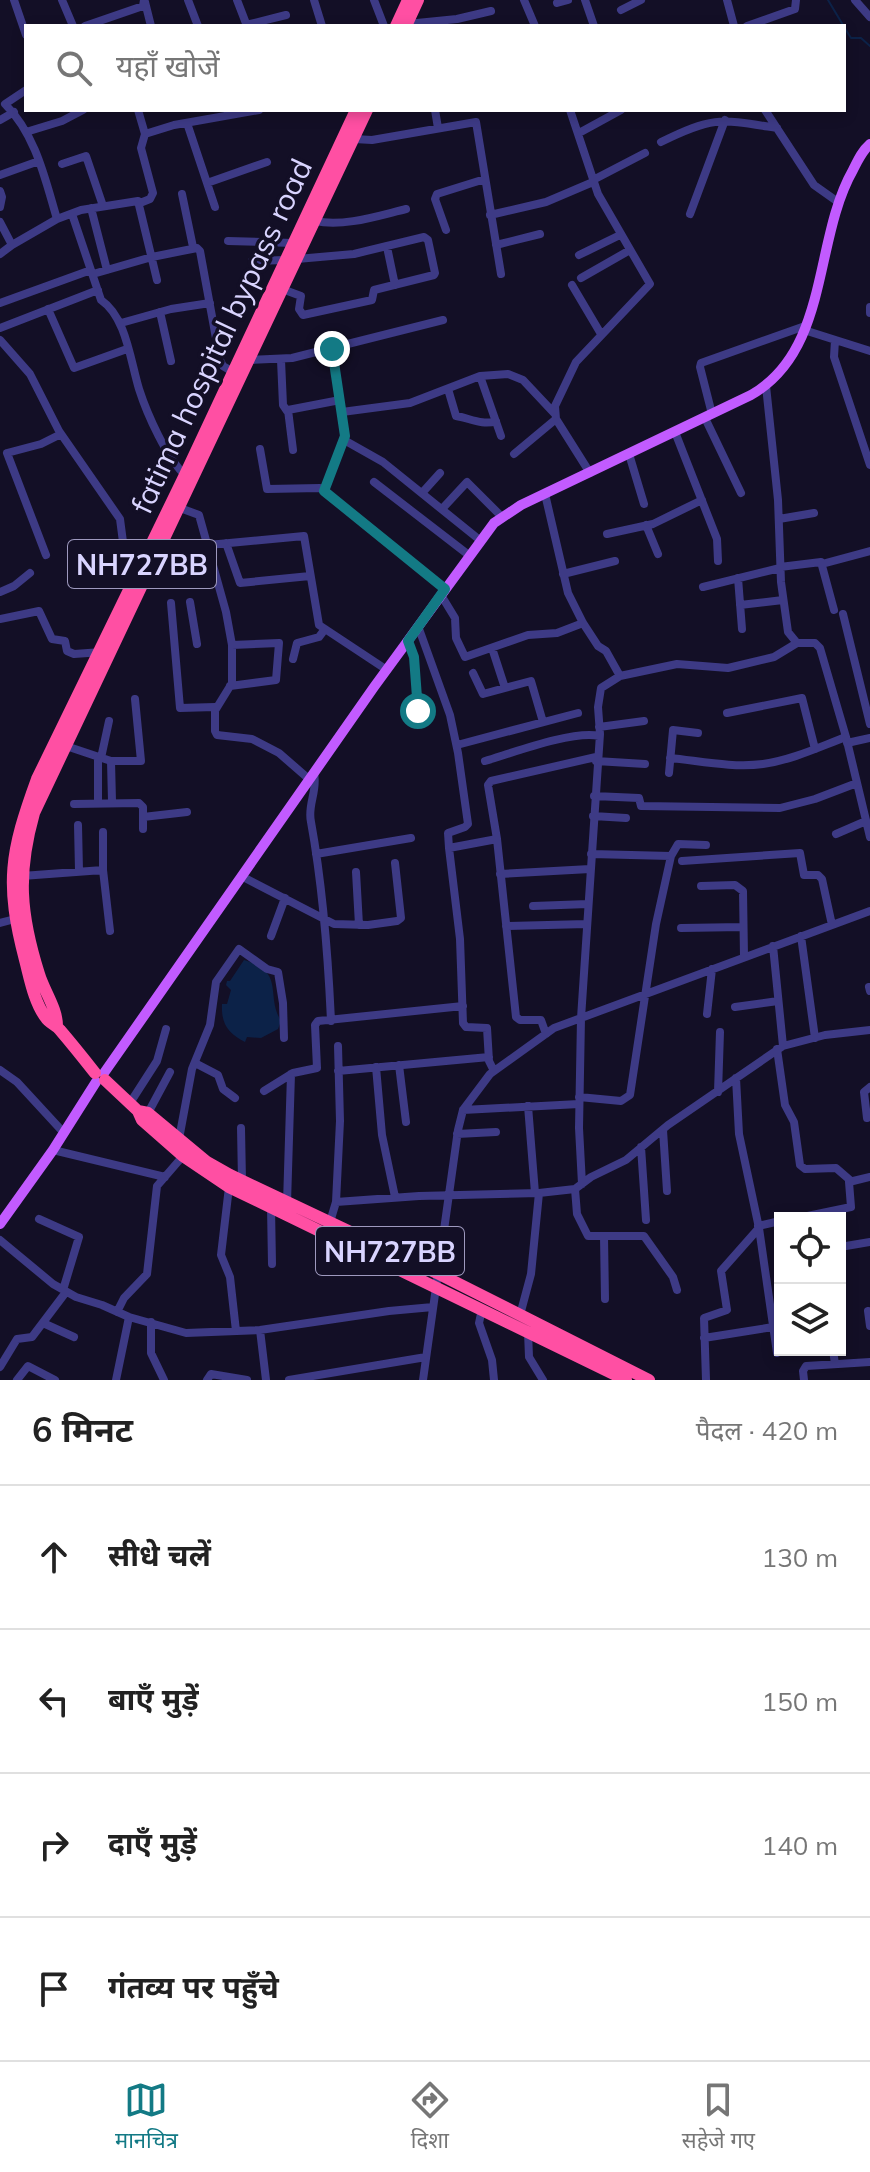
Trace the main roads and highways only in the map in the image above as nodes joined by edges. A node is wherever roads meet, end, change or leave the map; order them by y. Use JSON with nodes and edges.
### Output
{"nodes":[{"id":1,"x":408,"y":0,"type":"edge"},
{"id":2,"x":418,"y":0,"type":"edge"},
{"id":3,"x":403,"y":24,"type":"edge"},
{"id":4,"x":404,"y":24,"type":"edge"},
{"id":5,"x":361,"y":112,"type":"edge"},
{"id":6,"x":362,"y":112,"type":"edge"},
{"id":7,"x":869,"y":149,"type":"edge"},
{"id":8,"x":291,"y":260,"type":"junction"},
{"id":9,"x":228,"y":394,"type":"junction"},
{"id":10,"x":189,"y":477,"type":"junction"},
{"id":11,"x":105,"y":652,"type":"junction"},
{"id":12,"x":24,"y":833,"type":"junction"},
{"id":13,"x":57,"y":1026,"type":"junction"},
{"id":14,"x":100,"y":1077,"type":"junction"},
{"id":15,"x":139,"y":1109,"type":"junction"},
{"id":16,"x":0,"y":1224,"type":"edge"},
{"id":17,"x":359,"y":1243,"type":"junction"},
{"id":18,"x":436,"y":1279,"type":"junction"},
{"id":19,"x":626,"y":1380,"type":"edge"},
{"id":20,"x":649,"y":1380,"type":"edge"}],
"edges":[{"from":1,"to":3,"type":"highway"},
{"from":2,"to":4,"type":"highway"},
{"from":5,"to":8,"type":"highway","name":"fatima hospital bypass road","number":"NH727BB"},
{"from":6,"to":8,"type":"highway","name":"fatima hospital bypass road","number":"NH727BB"},
{"from":7,"to":14,"type":"main road"},
{"from":8,"to":9,"type":"highway","name":"fatima hospital bypass road","number":"NH727BB"},
{"from":8,"to":9,"type":"highway","name":"fatima hospital bypass road","number":"NH727BB"},
{"from":9,"to":10,"type":"highway","name":"fatima hospital bypass road","number":"NH727BB"},
{"from":10,"to":11,"type":"highway","name":"fatima hospital bypass road","number":"NH727BB"},
{"from":10,"to":11,"type":"highway","name":"fatima hospital bypass road","number":"NH727BB"},
{"from":11,"to":12,"type":"highway","name":"fatima hospital bypass road","number":"NH727BB"},
{"from":11,"to":12,"type":"highway","name":"fatima hospital bypass road","number":"NH727BB"},
{"from":12,"to":13,"type":"highway","name":"fatima hospital bypass road","number":"NH727BB"},
{"from":12,"to":13,"type":"highway","name":"fatima hospital bypass road","number":"NH727BB"},
{"from":13,"to":14,"type":"highway","name":"fatima hospital bypass road","number":"NH727BB"},
{"from":14,"to":15,"type":"highway","name":"fatima hospital bypass road","number":"NH727BB"},
{"from":14,"to":16,"type":"main road"},
{"from":15,"to":17,"type":"highway","name":"fatima hospital bypass road","number":"NH727BB"},
{"from":15,"to":17,"type":"highway","name":"fatima hospital bypass road","number":"NH727BB"},
{"from":17,"to":18,"type":"highway","name":"fatima hospital bypass road","number":"NH727BB"},
{"from":18,"to":19,"type":"highway","name":"fatima hospital bypass road","number":"NH727BB"},
{"from":18,"to":20,"type":"highway","name":"fatima hospital bypass road","number":"NH727BB"}]}
